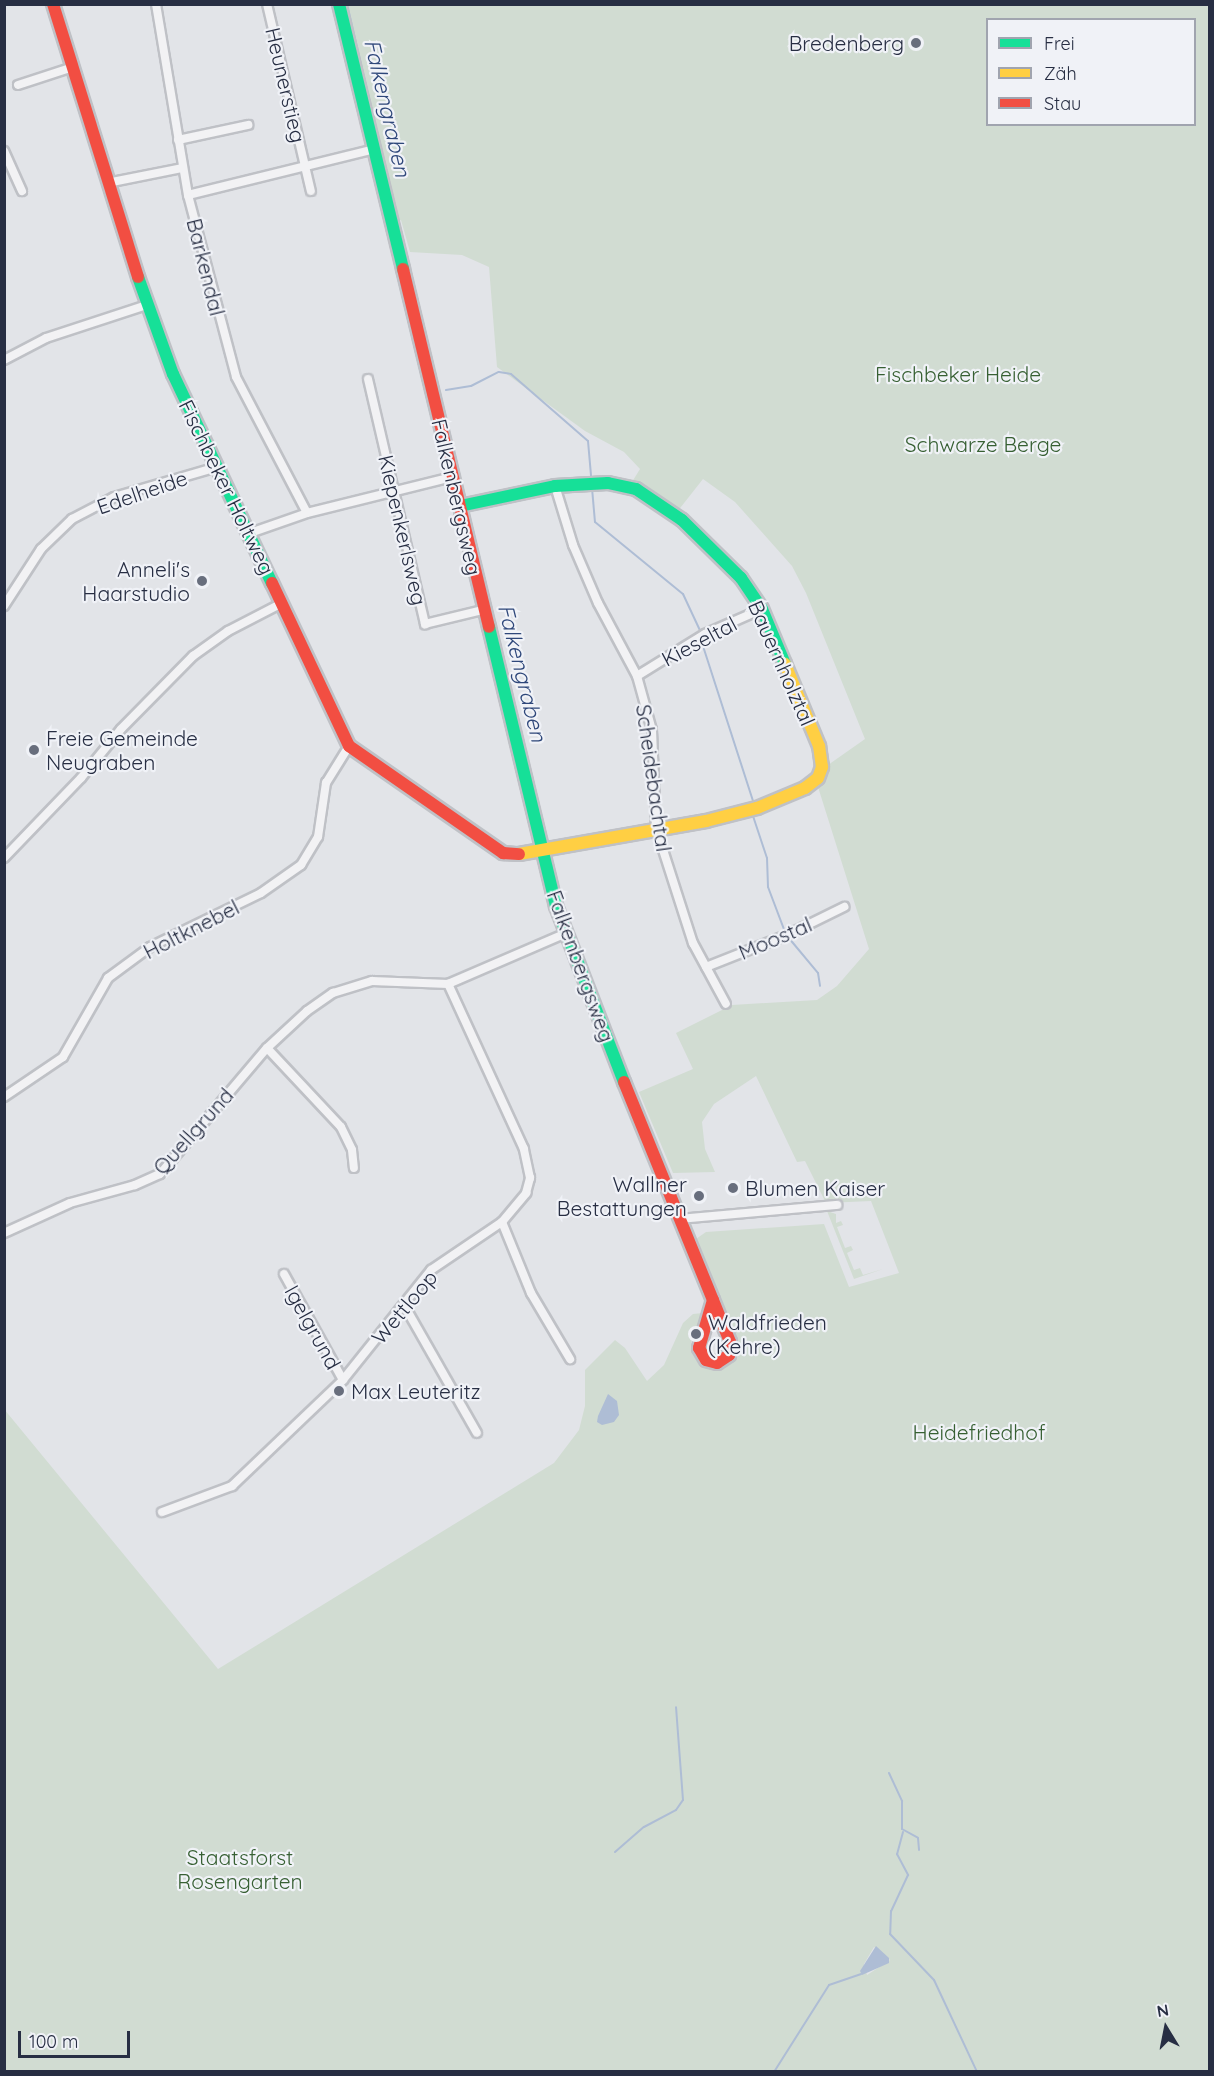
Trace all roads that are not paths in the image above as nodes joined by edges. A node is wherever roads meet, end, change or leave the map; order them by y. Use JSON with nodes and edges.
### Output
{"nodes":[{"id":1,"x":53,"y":4,"type":"edge"},
{"id":2,"x":156,"y":4,"type":"edge"},
{"id":3,"x":267,"y":4,"type":"edge"},
{"id":4,"x":339,"y":4,"type":"edge"},
{"id":5,"x":73,"y":67,"type":"junction"},
{"id":6,"x":18,"y":85,"type":"dead end"},
{"id":7,"x":248,"y":125,"type":"dead end"},
{"id":8,"x":178,"y":140,"type":"junction"},
{"id":9,"x":375,"y":149,"type":"junction"},
{"id":10,"x":4,"y":151,"type":"edge"},
{"id":11,"x":304,"y":165,"type":"junction"},
{"id":12,"x":182,"y":168,"type":"junction"},
{"id":13,"x":112,"y":182,"type":"junction"},
{"id":14,"x":22,"y":191,"type":"dead end"},
{"id":15,"x":311,"y":191,"type":"dead end"},
{"id":16,"x":188,"y":195,"type":"junction"},
{"id":17,"x":147,"y":305,"type":"junction"},
{"id":18,"x":4,"y":360,"type":"edge"},
{"id":19,"x":368,"y":379,"type":"dead end"},
{"id":20,"x":217,"y":467,"type":"junction"},
{"id":21,"x":453,"y":477,"type":"junction"},
{"id":22,"x":555,"y":486,"type":"junction"},
{"id":23,"x":394,"y":491,"type":"junction"},
{"id":24,"x":460,"y":506,"type":"junction"},
{"id":25,"x":307,"y":513,"type":"junction"},
{"id":26,"x":250,"y":533,"type":"junction"},
{"id":27,"x":282,"y":603,"type":"junction"},
{"id":28,"x":4,"y":606,"type":"edge"},
{"id":29,"x":762,"y":609,"type":"junction"},
{"id":30,"x":483,"y":610,"type":"junction"},
{"id":31,"x":637,"y":676,"type":"junction"},
{"id":32,"x":349,"y":746,"type":"junction"},
{"id":33,"x":656,"y":828,"type":"junction"},
{"id":34,"x":542,"y":849,"type":"junction"},
{"id":35,"x":4,"y":858,"type":"edge"},
{"id":36,"x":844,"y":907,"type":"dead end"},
{"id":37,"x":564,"y":934,"type":"junction"},
{"id":38,"x":706,"y":967,"type":"junction"},
{"id":39,"x":448,"y":984,"type":"junction"},
{"id":40,"x":726,"y":1004,"type":"dead end"},
{"id":41,"x":267,"y":1048,"type":"junction"},
{"id":42,"x":4,"y":1097,"type":"edge"},
{"id":43,"x":354,"y":1168,"type":"dead end"},
{"id":44,"x":837,"y":1205,"type":"dead end"},
{"id":45,"x":681,"y":1219,"type":"junction"},
{"id":46,"x":502,"y":1222,"type":"junction"},
{"id":47,"x":4,"y":1233,"type":"edge"},
{"id":48,"x":284,"y":1274,"type":"dead end"},
{"id":49,"x":713,"y":1300,"type":"dead end"},
{"id":50,"x":405,"y":1305,"type":"junction"},
{"id":51,"x":570,"y":1359,"type":"dead end"},
{"id":52,"x":343,"y":1380,"type":"junction"},
{"id":53,"x":477,"y":1433,"type":"dead end"},
{"id":54,"x":162,"y":1512,"type":"dead end"}],
"edges":[{"from":1,"to":5,"type":"street","name":"Fischbeker Holtweg"},
{"from":2,"to":8,"type":"street","name":"Barkendal"},
{"from":3,"to":11,"type":"street","name":"Heunerstieg"},
{"from":4,"to":9,"type":"street","name":"Falkenbergsweg"},
{"from":5,"to":6,"type":"street"},
{"from":5,"to":13,"type":"street","name":"Fischbeker Holtweg"},
{"from":7,"to":8,"type":"street"},
{"from":8,"to":12,"type":"street","name":"Barkendal"},
{"from":9,"to":11,"type":"street"},
{"from":9,"to":21,"type":"street","name":"Falkenbergsweg"},
{"from":10,"to":14,"type":"street"},
{"from":11,"to":15,"type":"street","name":"Heunerstieg"},
{"from":11,"to":16,"type":"street"},
{"from":12,"to":13,"type":"street"},
{"from":12,"to":16,"type":"street","name":"Barkendal"},
{"from":13,"to":17,"type":"street","name":"Fischbeker Holtweg"},
{"from":16,"to":25,"type":"street","name":"Barkendal"},
{"from":17,"to":18,"type":"street"},
{"from":17,"to":20,"type":"street","name":"Fischbeker Holtweg"},
{"from":19,"to":23,"type":"street","name":"Kiepenkerlsweg"},
{"from":20,"to":26,"type":"street","name":"Fischbeker Holtweg"},
{"from":20,"to":28,"type":"street","name":"Edelheide"},
{"from":21,"to":23,"type":"street"},
{"from":21,"to":24,"type":"street","name":"Falkenbergsweg"},
{"from":22,"to":24,"type":"street","name":"Bauernholztal"},
{"from":22,"to":29,"type":"street","name":"Bauernholztal"},
{"from":22,"to":31,"type":"street","name":"Scheidebachtal"},
{"from":23,"to":25,"type":"street"},
{"from":23,"to":30,"type":"street","name":"Kiepenkerlsweg"},
{"from":24,"to":30,"type":"street","name":"Falkenbergsweg"},
{"from":25,"to":26,"type":"street"},
{"from":26,"to":27,"type":"street","name":"Fischbeker Holtweg"},
{"from":27,"to":32,"type":"street","name":"Fischbeker Holtweg"},
{"from":27,"to":35,"type":"street"},
{"from":29,"to":31,"type":"street","name":"Kieseltal"},
{"from":29,"to":33,"type":"street","name":"Bauernholztal"},
{"from":30,"to":34,"type":"street","name":"Falkenbergsweg"},
{"from":31,"to":33,"type":"street","name":"Scheidebachtal"},
{"from":32,"to":34,"type":"street"},
{"from":32,"to":42,"type":"street","name":"Holtknebel"},
{"from":33,"to":34,"type":"street","name":"Bauernholztal"},
{"from":33,"to":38,"type":"street","name":"Scheidebachtal"},
{"from":34,"to":37,"type":"street","name":"Falkenbergsweg"},
{"from":36,"to":38,"type":"street","name":"Moostal"},
{"from":37,"to":39,"type":"street","name":"Quellgrund"},
{"from":37,"to":45,"type":"street","name":"Falkenbergsweg"},
{"from":38,"to":40,"type":"street","name":"Scheidebachtal"},
{"from":39,"to":41,"type":"street","name":"Quellgrund"},
{"from":39,"to":46,"type":"street","name":"Wettloop"},
{"from":41,"to":43,"type":"street"},
{"from":41,"to":47,"type":"street","name":"Quellgrund"},
{"from":44,"to":45,"type":"street"},
{"from":45,"to":49,"type":"street","name":"Falkenbergsweg"},
{"from":46,"to":50,"type":"street","name":"Wettloop"},
{"from":46,"to":51,"type":"street"},
{"from":48,"to":52,"type":"street","name":"Igelgrund"},
{"from":50,"to":52,"type":"street","name":"Wettloop"},
{"from":50,"to":53,"type":"street"},
{"from":52,"to":54,"type":"street","name":"Wettloop"}]}
